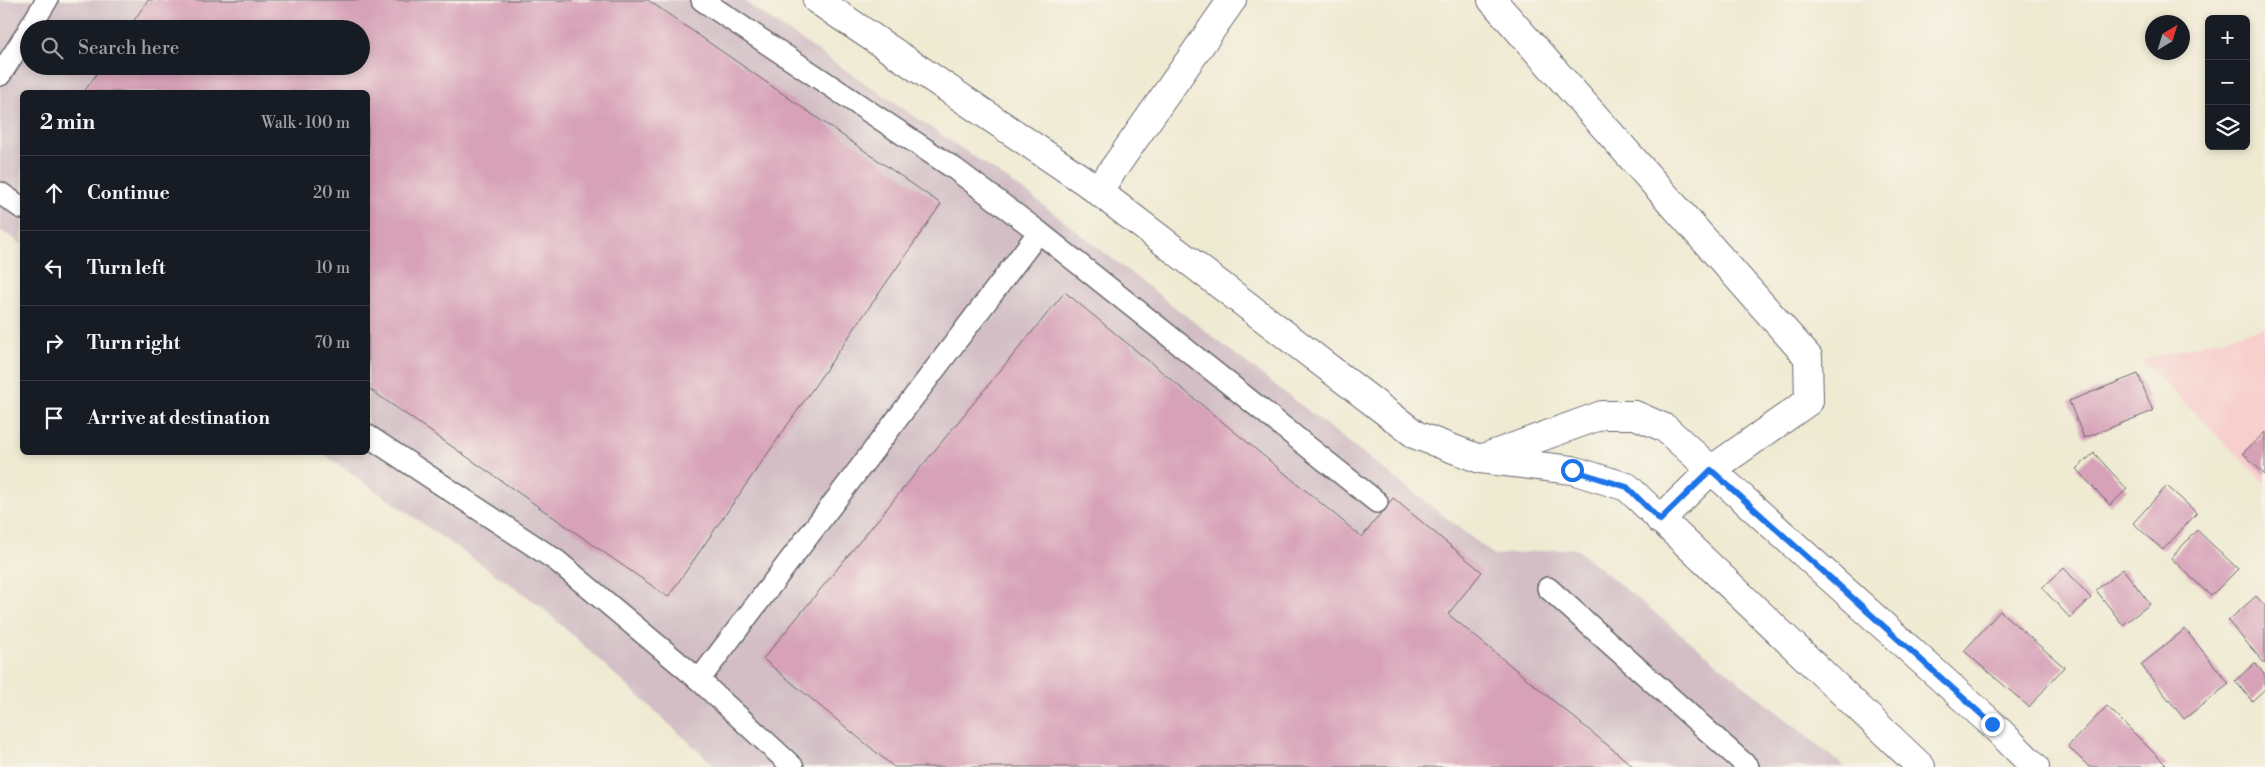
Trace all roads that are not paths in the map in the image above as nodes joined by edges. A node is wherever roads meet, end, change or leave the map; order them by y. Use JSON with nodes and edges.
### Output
{"nodes":[{"id":1,"x":48,"y":0,"type":"edge"},
{"id":2,"x":702,"y":0,"type":"edge"},
{"id":3,"x":818,"y":0,"type":"edge"},
{"id":4,"x":1232,"y":0,"type":"edge"},
{"id":5,"x":1492,"y":0,"type":"edge"},
{"id":6,"x":35,"y":20,"type":"edge"},
{"id":7,"x":20,"y":44,"type":"edge"},
{"id":8,"x":0,"y":76,"type":"edge"},
{"id":9,"x":1098,"y":191,"type":"junction"},
{"id":10,"x":0,"y":193,"type":"edge"},
{"id":11,"x":20,"y":207,"type":"edge"},
{"id":12,"x":1039,"y":232,"type":"junction"},
{"id":13,"x":370,"y":437,"type":"edge"},
{"id":14,"x":1480,"y":459,"type":"junction"},
{"id":15,"x":1711,"y":470,"type":"junction"},
{"id":16,"x":1377,"y":502,"type":"dead end"},
{"id":17,"x":1660,"y":520,"type":"junction"},
{"id":18,"x":1548,"y":588,"type":"dead end"},
{"id":19,"x":699,"y":680,"type":"junction"},
{"id":20,"x":793,"y":767,"type":"edge"},
{"id":21,"x":1748,"y":767,"type":"edge"},
{"id":22,"x":1921,"y":767,"type":"edge"},
{"id":23,"x":2035,"y":767,"type":"edge"}],
"edges":[{"from":1,"to":6,"type":"lane"},
{"from":2,"to":12,"type":"lane"},
{"from":3,"to":9,"type":"street"},
{"from":4,"to":9,"type":"street"},
{"from":5,"to":15,"type":"street"},
{"from":7,"to":8,"type":"lane"},
{"from":9,"to":14,"type":"street"},
{"from":10,"to":11,"type":"lane"},
{"from":12,"to":16,"type":"lane"},
{"from":12,"to":19,"type":"lane"},
{"from":13,"to":19,"type":"lane"},
{"from":14,"to":15,"type":"street"},
{"from":14,"to":17,"type":"street"},
{"from":15,"to":17,"type":"street"},
{"from":15,"to":23,"type":"street"},
{"from":17,"to":22,"type":"street"},
{"from":18,"to":21,"type":"lane"},
{"from":19,"to":20,"type":"lane"}]}
